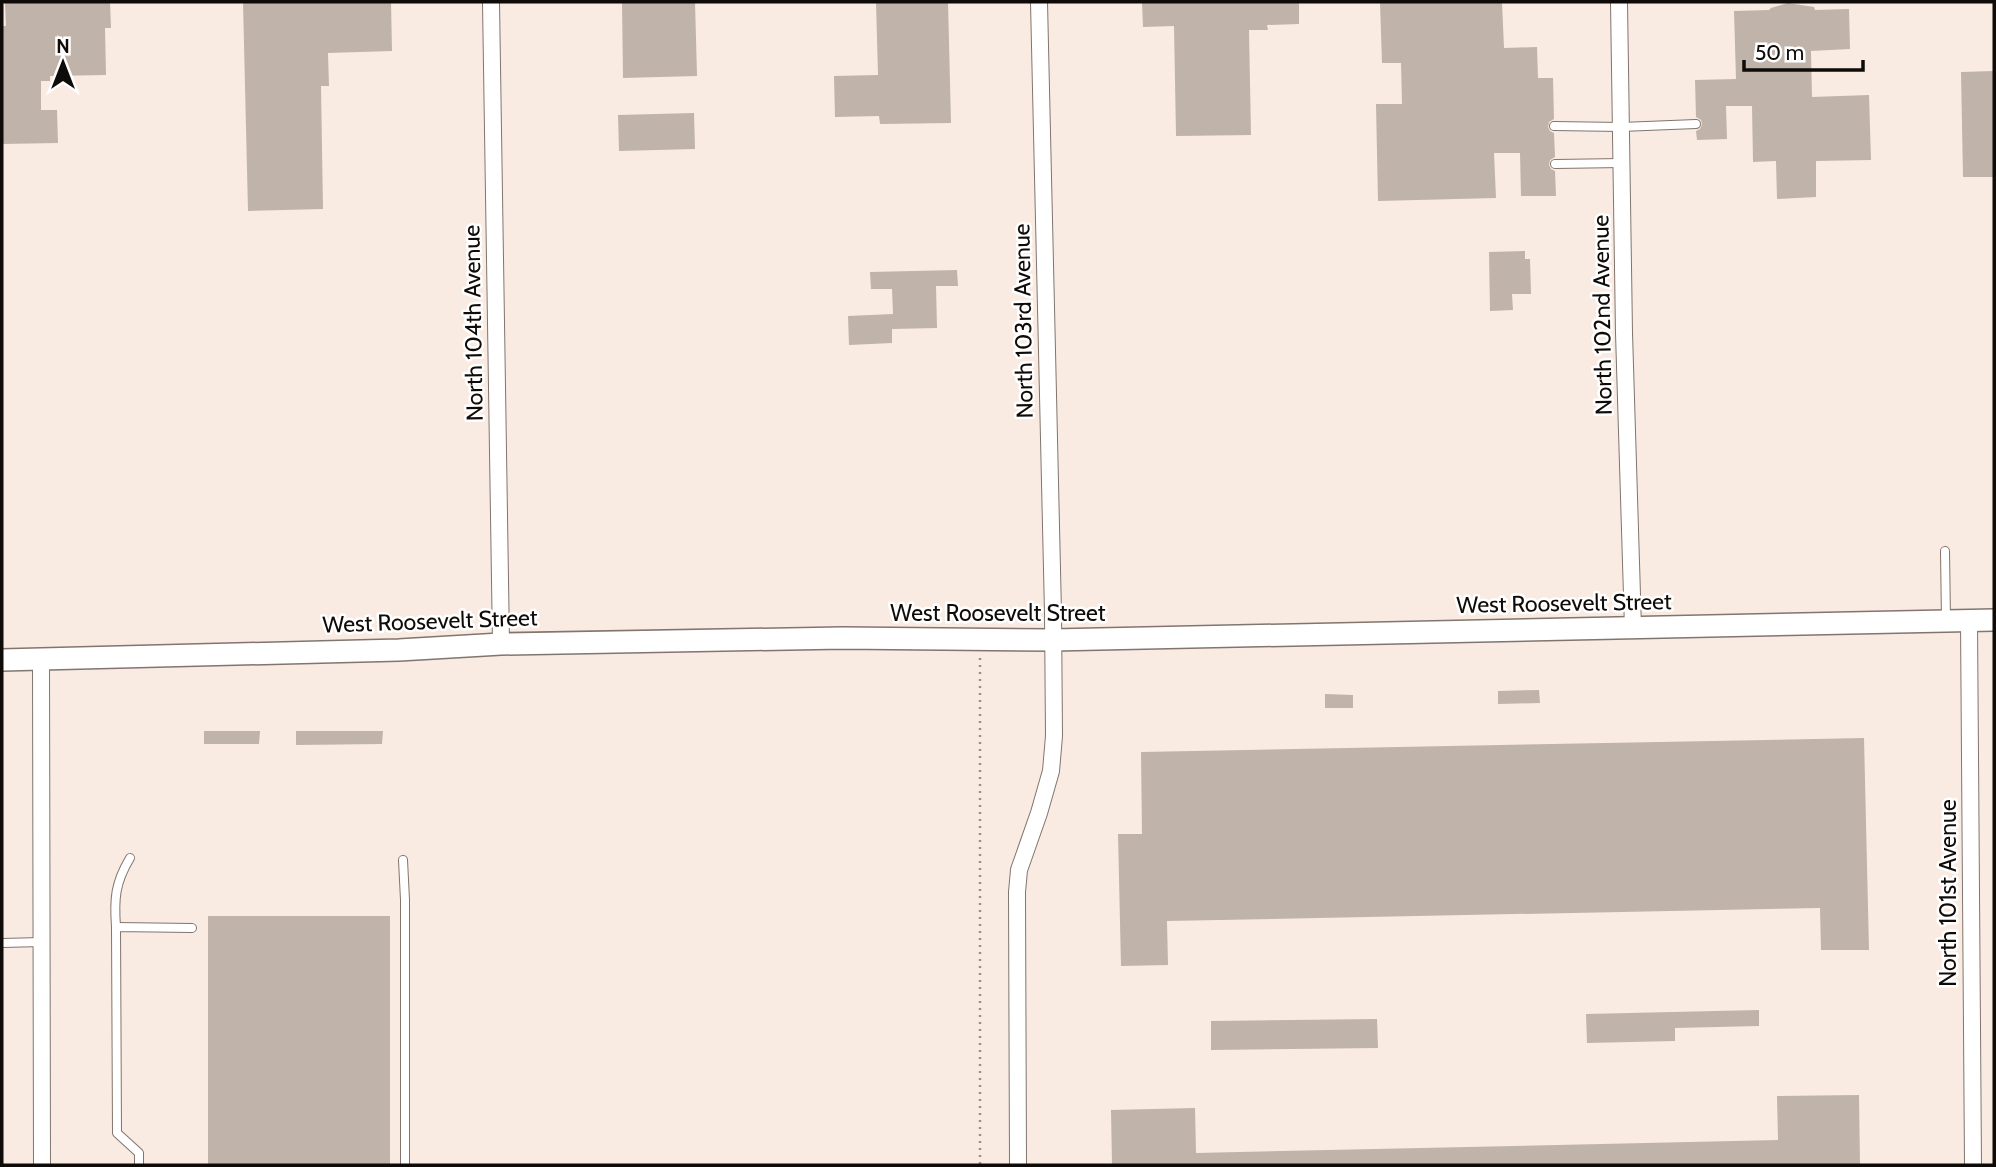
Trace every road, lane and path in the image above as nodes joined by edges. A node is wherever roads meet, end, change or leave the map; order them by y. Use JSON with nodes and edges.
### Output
{"nodes":[{"id":1,"x":491,"y":2,"type":"edge"},
{"id":2,"x":1039,"y":2,"type":"edge"},
{"id":3,"x":1619,"y":2,"type":"edge"},
{"id":4,"x":1696,"y":124,"type":"dead end"},
{"id":5,"x":1554,"y":126,"type":"dead end"},
{"id":6,"x":1621,"y":127,"type":"junction"},
{"id":7,"x":1622,"y":163,"type":"junction"},
{"id":8,"x":1555,"y":164,"type":"dead end"},
{"id":9,"x":1945,"y":551,"type":"dead end"},
{"id":10,"x":1969,"y":620,"type":"junction"},
{"id":11,"x":1994,"y":620,"type":"edge"},
{"id":12,"x":1946,"y":621,"type":"junction"},
{"id":13,"x":1633,"y":628,"type":"junction"},
{"id":14,"x":980,"y":640,"type":"junction"},
{"id":15,"x":1053,"y":640,"type":"junction"},
{"id":16,"x":501,"y":643,"type":"junction"},
{"id":17,"x":41,"y":659,"type":"junction"},
{"id":18,"x":2,"y":660,"type":"edge"},
{"id":19,"x":130,"y":858,"type":"dead end"},
{"id":20,"x":403,"y":860,"type":"dead end"},
{"id":21,"x":116,"y":927,"type":"junction"},
{"id":22,"x":192,"y":928,"type":"dead end"},
{"id":23,"x":42,"y":942,"type":"junction"},
{"id":24,"x":2,"y":943,"type":"edge"},
{"id":25,"x":42,"y":1165,"type":"edge"},
{"id":26,"x":139,"y":1165,"type":"edge"},
{"id":27,"x":405,"y":1165,"type":"edge"},
{"id":28,"x":980,"y":1165,"type":"edge"},
{"id":29,"x":1018,"y":1165,"type":"edge"},
{"id":30,"x":1973,"y":1165,"type":"edge"}],
"edges":[{"from":1,"to":16,"type":"street","name":"North 104th Avenue"},
{"from":2,"to":15,"type":"street","name":"North 103rd Avenue"},
{"from":3,"to":6,"type":"street","name":"North 102nd Avenue"},
{"from":4,"to":6,"type":"lane"},
{"from":5,"to":6,"type":"lane"},
{"from":6,"to":7,"type":"street","name":"North 102nd Avenue"},
{"from":7,"to":8,"type":"lane"},
{"from":7,"to":13,"type":"street","name":"North 102nd Avenue"},
{"from":9,"to":12,"type":"lane"},
{"from":10,"to":11,"type":"street","name":"West Roosevelt Street"},
{"from":10,"to":12,"type":"street","name":"West Roosevelt Street"},
{"from":10,"to":30,"type":"street","name":"North 101st Avenue"},
{"from":12,"to":13,"type":"street","name":"West Roosevelt Street"},
{"from":13,"to":15,"type":"street","name":"West Roosevelt Street"},
{"from":14,"to":15,"type":"street","name":"West Roosevelt Street"},
{"from":14,"to":16,"type":"street","name":"West Roosevelt Street"},
{"from":14,"to":28,"type":"path"},
{"from":15,"to":29,"type":"street","name":"North 103rd Avenue"},
{"from":16,"to":17,"type":"street","name":"West Roosevelt Street"},
{"from":17,"to":18,"type":"street","name":"West Roosevelt Street"},
{"from":17,"to":23,"type":"street"},
{"from":19,"to":21,"type":"lane"},
{"from":20,"to":27,"type":"lane"},
{"from":21,"to":22,"type":"lane"},
{"from":21,"to":26,"type":"lane"},
{"from":23,"to":24,"type":"lane"},
{"from":23,"to":25,"type":"street"}]}
